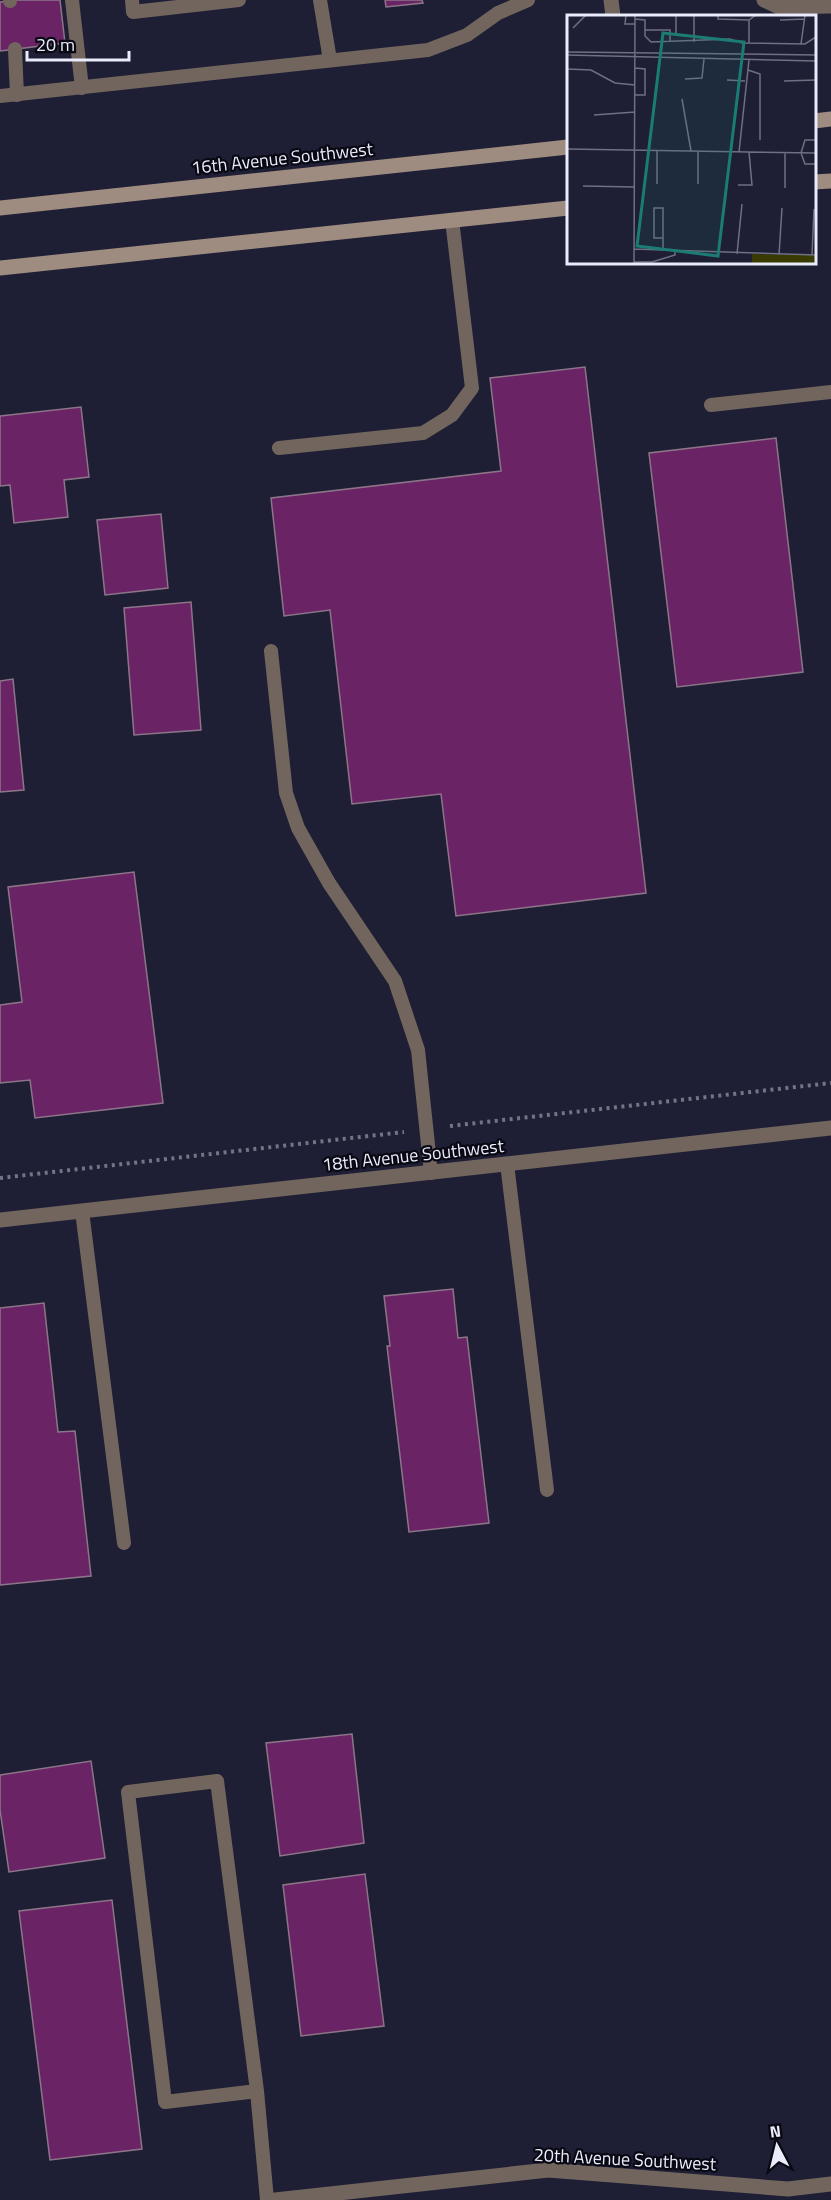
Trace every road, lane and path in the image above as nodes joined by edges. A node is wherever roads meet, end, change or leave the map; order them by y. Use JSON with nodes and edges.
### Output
{"nodes":[{"id":1,"x":72,"y":0,"type":"edge"},
{"id":2,"x":132,"y":0,"type":"edge"},
{"id":3,"x":239,"y":0,"type":"edge"},
{"id":4,"x":320,"y":0,"type":"edge"},
{"id":5,"x":528,"y":0,"type":"edge"},
{"id":6,"x":611,"y":0,"type":"edge"},
{"id":7,"x":764,"y":0,"type":"edge"},
{"id":8,"x":831,"y":6,"type":"edge"},
{"id":9,"x":613,"y":15,"type":"edge"},
{"id":10,"x":15,"y":49,"type":"dead end"},
{"id":11,"x":330,"y":60,"type":"junction"},
{"id":12,"x":82,"y":88,"type":"junction"},
{"id":13,"x":17,"y":95,"type":"junction"},
{"id":14,"x":0,"y":96,"type":"edge"},
{"id":15,"x":831,"y":119,"type":"edge"},
{"id":16,"x":816,"y":121,"type":"edge"},
{"id":17,"x":567,"y":147,"type":"edge"},
{"id":18,"x":831,"y":181,"type":"edge"},
{"id":19,"x":816,"y":182,"type":"edge"},
{"id":20,"x":0,"y":208,"type":"edge"},
{"id":21,"x":567,"y":208,"type":"edge"},
{"id":22,"x":452,"y":220,"type":"junction"},
{"id":23,"x":0,"y":268,"type":"edge"},
{"id":24,"x":831,"y":392,"type":"edge"},
{"id":25,"x":711,"y":405,"type":"dead end"},
{"id":26,"x":279,"y":448,"type":"dead end"},
{"id":27,"x":271,"y":651,"type":"dead end"},
{"id":28,"x":831,"y":1128,"type":"edge"},
{"id":29,"x":507,"y":1164,"type":"junction"},
{"id":30,"x":431,"y":1173,"type":"junction"},
{"id":31,"x":82,"y":1211,"type":"junction"},
{"id":32,"x":0,"y":1220,"type":"edge"},
{"id":33,"x":547,"y":1490,"type":"dead end"},
{"id":34,"x":124,"y":1544,"type":"dead end"},
{"id":35,"x":257,"y":2091,"type":"junction"},
{"id":36,"x":831,"y":2184,"type":"edge"},
{"id":37,"x":394,"y":2193,"type":"edge"},
{"id":38,"x":267,"y":2200,"type":"edge"},
{"id":39,"x":275,"y":2200,"type":"edge"}],
"edges":[{"from":1,"to":12,"type":"lane"},
{"from":2,"to":3,"type":"lane"},
{"from":4,"to":11,"type":"lane"},
{"from":5,"to":11,"type":"lane"},
{"from":6,"to":9,"type":"street"},
{"from":7,"to":8,"type":"street"},
{"from":10,"to":13,"type":"lane"},
{"from":11,"to":12,"type":"lane"},
{"from":12,"to":13,"type":"lane"},
{"from":13,"to":14,"type":"lane"},
{"from":15,"to":16,"type":"main road"},
{"from":17,"to":20,"type":"main road","name":"16th Avenue Southwest"},
{"from":18,"to":19,"type":"main road"},
{"from":21,"to":22,"type":"main road"},
{"from":22,"to":23,"type":"main road"},
{"from":22,"to":26,"type":"lane"},
{"from":24,"to":25,"type":"lane"},
{"from":27,"to":30,"type":"lane"},
{"from":28,"to":29,"type":"street","name":"18th Avenue Southwest"},
{"from":29,"to":30,"type":"street","name":"18th Avenue Southwest"},
{"from":29,"to":33,"type":"lane"},
{"from":30,"to":31,"type":"street","name":"18th Avenue Southwest"},
{"from":31,"to":32,"type":"street","name":"18th Avenue Southwest"},
{"from":31,"to":34,"type":"lane"},
{"from":35,"to":35,"type":"lane"},
{"from":35,"to":38,"type":"lane"},
{"from":36,"to":37,"type":"street","name":"20th Avenue Southwest"},
{"from":37,"to":39,"type":"street","name":"20th Avenue Southwest"}]}
